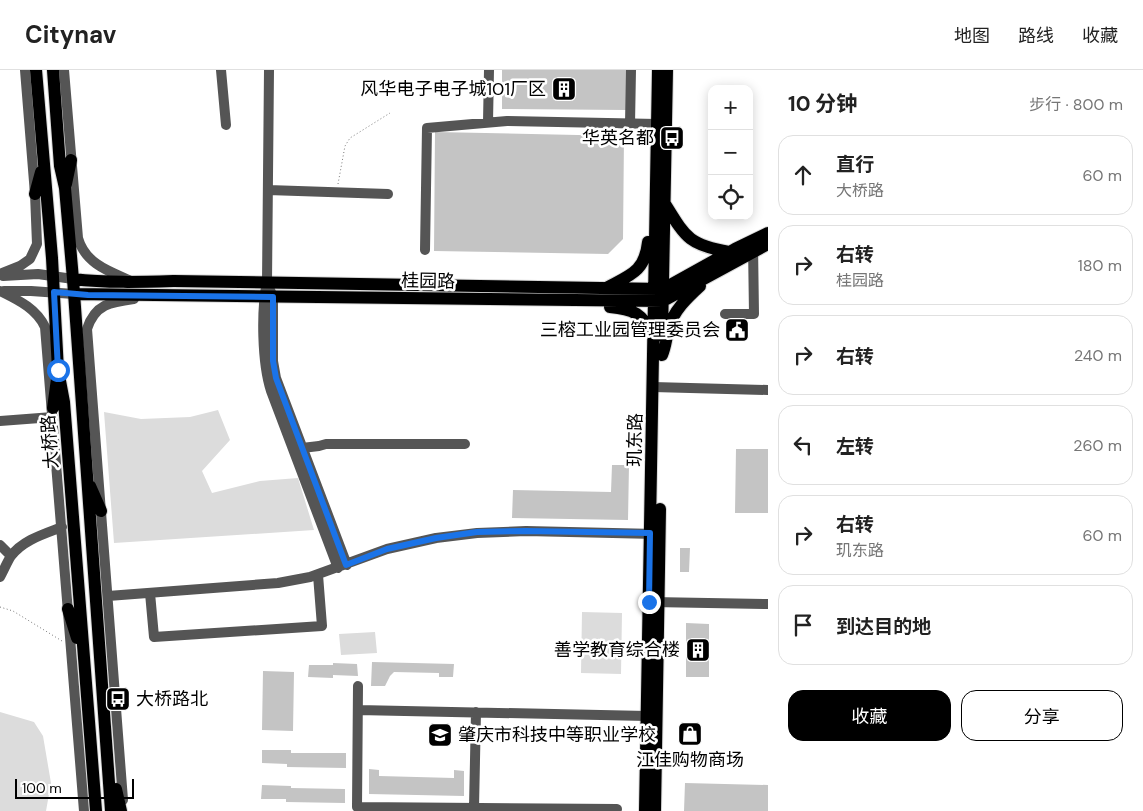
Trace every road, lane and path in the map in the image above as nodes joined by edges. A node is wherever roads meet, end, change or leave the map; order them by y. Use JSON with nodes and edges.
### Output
{"nodes":[{"id":1,"x":25,"y":70,"type":"edge"},
{"id":2,"x":30,"y":70,"type":"edge"},
{"id":3,"x":36,"y":70,"type":"edge"},
{"id":4,"x":53,"y":70,"type":"edge"},
{"id":5,"x":64,"y":70,"type":"edge"},
{"id":6,"x":221,"y":70,"type":"edge"},
{"id":7,"x":269,"y":70,"type":"edge"},
{"id":8,"x":489,"y":70,"type":"edge"},
{"id":9,"x":631,"y":70,"type":"edge"},
{"id":10,"x":658,"y":70,"type":"edge"},
{"id":11,"x":667,"y":70,"type":"edge"},
{"id":12,"x":37,"y":88,"type":"junction"},
{"id":13,"x":390,"y":113,"type":"dead end"},
{"id":14,"x":488,"y":122,"type":"junction"},
{"id":15,"x":630,"y":124,"type":"junction"},
{"id":16,"x":657,"y":124,"type":"junction"},
{"id":17,"x":226,"y":126,"type":"dead end"},
{"id":18,"x":71,"y":160,"type":"junction"},
{"id":19,"x":43,"y":162,"type":"junction"},
{"id":20,"x":65,"y":188,"type":"junction"},
{"id":21,"x":268,"y":190,"type":"junction"},
{"id":22,"x":338,"y":192,"type":"junction"},
{"id":23,"x":35,"y":194,"type":"junction"},
{"id":24,"x":388,"y":194,"type":"dead end"},
{"id":25,"x":660,"y":206,"type":"junction"},
{"id":26,"x":768,"y":233,"type":"edge"},
{"id":27,"x":768,"y":244,"type":"edge"},
{"id":28,"x":753,"y":245,"type":"junction"},
{"id":29,"x":425,"y":250,"type":"dead end"},
{"id":30,"x":729,"y":252,"type":"junction"},
{"id":31,"x":715,"y":272,"type":"junction"},
{"id":32,"x":0,"y":275,"type":"edge"},
{"id":33,"x":53,"y":276,"type":"junction"},
{"id":34,"x":73,"y":279,"type":"junction"},
{"id":35,"x":268,"y":282,"type":"junction"},
{"id":36,"x":135,"y":283,"type":"junction"},
{"id":37,"x":605,"y":288,"type":"junction"},
{"id":38,"x":0,"y":291,"type":"edge"},
{"id":39,"x":54,"y":292,"type":"junction"},
{"id":40,"x":74,"y":294,"type":"junction"},
{"id":41,"x":658,"y":295,"type":"junction"},
{"id":42,"x":154,"y":296,"type":"junction"},
{"id":43,"x":268,"y":297,"type":"junction"},
{"id":44,"x":580,"y":300,"type":"junction"},
{"id":45,"x":725,"y":314,"type":"dead end"},
{"id":46,"x":654,"y":337,"type":"junction"},
{"id":47,"x":662,"y":355,"type":"junction"},
{"id":48,"x":58,"y":370,"type":"junction"},
{"id":49,"x":657,"y":387,"type":"junction"},
{"id":50,"x":768,"y":390,"type":"edge"},
{"id":51,"x":53,"y":413,"type":"junction"},
{"id":52,"x":0,"y":421,"type":"edge"},
{"id":53,"x":465,"y":444,"type":"dead end"},
{"id":54,"x":302,"y":448,"type":"junction"},
{"id":55,"x":86,"y":478,"type":"junction"},
{"id":56,"x":101,"y":511,"type":"junction"},
{"id":57,"x":62,"y":527,"type":"junction"},
{"id":58,"x":655,"y":533,"type":"junction"},
{"id":59,"x":0,"y":545,"type":"edge"},
{"id":60,"x":11,"y":556,"type":"junction"},
{"id":61,"x":342,"y":567,"type":"junction"},
{"id":62,"x":318,"y":575,"type":"junction"},
{"id":63,"x":0,"y":577,"type":"edge"},
{"id":64,"x":150,"y":593,"type":"junction"},
{"id":65,"x":108,"y":596,"type":"junction"},
{"id":66,"x":654,"y":602,"type":"junction"},
{"id":67,"x":768,"y":604,"type":"edge"},
{"id":68,"x":0,"y":607,"type":"edge"},
{"id":69,"x":68,"y":609,"type":"junction"},
{"id":70,"x":71,"y":647,"type":"junction"},
{"id":71,"x":83,"y":655,"type":"junction"},
{"id":72,"x":358,"y":686,"type":"dead end"},
{"id":73,"x":358,"y":710,"type":"junction"},
{"id":74,"x":476,"y":712,"type":"junction"},
{"id":75,"x":647,"y":716,"type":"junction"},
{"id":76,"x":106,"y":746,"type":"junction"},
{"id":77,"x":474,"y":808,"type":"junction"},
{"id":78,"x":617,"y":809,"type":"dead end"},
{"id":79,"x":84,"y":811,"type":"edge"},
{"id":80,"x":96,"y":811,"type":"edge"},
{"id":81,"x":111,"y":811,"type":"edge"},
{"id":82,"x":122,"y":811,"type":"edge"},
{"id":83,"x":645,"y":811,"type":"edge"},
{"id":84,"x":654,"y":811,"type":"edge"}],
"edges":[{"from":1,"to":23,"type":"street"},
{"from":2,"to":12,"type":"main road"},
{"from":3,"to":12,"type":"main road","name":"大桥路"},
{"from":4,"to":20,"type":"main road","name":"大桥路"},
{"from":5,"to":18,"type":"street"},
{"from":6,"to":17,"type":"street"},
{"from":7,"to":21,"type":"street"},
{"from":8,"to":14,"type":"street"},
{"from":9,"to":15,"type":"street"},
{"from":10,"to":16,"type":"main road","name":"玑东路"},
{"from":11,"to":25,"type":"main road","name":"玑东路"},
{"from":12,"to":19,"type":"main road","name":"大桥路"},
{"from":13,"to":22,"type":"path"},
{"from":14,"to":15,"type":"street"},
{"from":14,"to":29,"type":"street"},
{"from":15,"to":16,"type":"street"},
{"from":16,"to":25,"type":"main road","name":"玑东路"},
{"from":18,"to":20,"type":"main road"},
{"from":18,"to":36,"type":"street"},
{"from":19,"to":23,"type":"main road"},
{"from":19,"to":33,"type":"main road","name":"大桥路"},
{"from":20,"to":34,"type":"main road","name":"大桥路"},
{"from":21,"to":22,"type":"street"},
{"from":21,"to":35,"type":"street"},
{"from":22,"to":24,"type":"street"},
{"from":23,"to":32,"type":"street"},
{"from":25,"to":30,"type":"main road"},
{"from":25,"to":37,"type":"main road"},
{"from":25,"to":41,"type":"main road","name":"玑东路"},
{"from":26,"to":28,"type":"main road"},
{"from":27,"to":28,"type":"main road","name":"桂园路"},
{"from":28,"to":30,"type":"main road"},
{"from":28,"to":31,"type":"main road","name":"桂园路"},
{"from":28,"to":45,"type":"street"},
{"from":30,"to":41,"type":"main road"},
{"from":31,"to":41,"type":"main road","name":"桂园路"},
{"from":31,"to":47,"type":"main road"},
{"from":32,"to":33,"type":"street"},
{"from":33,"to":34,"type":"street"},
{"from":33,"to":39,"type":"main road","name":"大桥路"},
{"from":34,"to":36,"type":"main road","name":"桂园路"},
{"from":34,"to":40,"type":"main road","name":"大桥路"},
{"from":35,"to":36,"type":"main road","name":"桂园路"},
{"from":35,"to":37,"type":"main road","name":"桂园路"},
{"from":35,"to":43,"type":"street"},
{"from":37,"to":41,"type":"main road","name":"桂园路"},
{"from":38,"to":39,"type":"street"},
{"from":38,"to":51,"type":"street"},
{"from":39,"to":40,"type":"street"},
{"from":39,"to":48,"type":"main road","name":"大桥路"},
{"from":40,"to":42,"type":"main road","name":"桂园路"},
{"from":40,"to":55,"type":"main road","name":"大桥路"},
{"from":41,"to":44,"type":"main road","name":"桂园路"},
{"from":41,"to":46,"type":"main road","name":"玑东路"},
{"from":41,"to":47,"type":"main road","name":"玑东路"},
{"from":42,"to":43,"type":"main road","name":"桂园路"},
{"from":42,"to":56,"type":"street"},
{"from":43,"to":44,"type":"main road","name":"桂园路"},
{"from":43,"to":54,"type":"street"},
{"from":43,"to":61,"type":"street"},
{"from":44,"to":46,"type":"main road"},
{"from":46,"to":49,"type":"main road","name":"玑东路"},
{"from":47,"to":49,"type":"main road","name":"玑东路"},
{"from":48,"to":51,"type":"main road"},
{"from":48,"to":71,"type":"main road","name":"大桥路"},
{"from":49,"to":50,"type":"street"},
{"from":49,"to":58,"type":"main road","name":"玑东路"},
{"from":51,"to":52,"type":"street"},
{"from":51,"to":57,"type":"street"},
{"from":53,"to":54,"type":"street"},
{"from":54,"to":61,"type":"street"},
{"from":55,"to":56,"type":"main road"},
{"from":55,"to":76,"type":"main road","name":"大桥路"},
{"from":56,"to":65,"type":"street"},
{"from":57,"to":60,"type":"street"},
{"from":57,"to":69,"type":"street"},
{"from":58,"to":61,"type":"street"},
{"from":58,"to":66,"type":"main road","name":"玑东路"},
{"from":59,"to":60,"type":"street"},
{"from":60,"to":63,"type":"street"},
{"from":61,"to":62,"type":"street"},
{"from":62,"to":64,"type":"street"},
{"from":62,"to":64,"type":"street"},
{"from":64,"to":65,"type":"street"},
{"from":65,"to":82,"type":"street"},
{"from":66,"to":67,"type":"street"},
{"from":66,"to":75,"type":"main road","name":"玑东路"},
{"from":66,"to":84,"type":"main road","name":"玑东路"},
{"from":68,"to":70,"type":"path"},
{"from":69,"to":70,"type":"street"},
{"from":69,"to":71,"type":"main road"},
{"from":70,"to":79,"type":"street"},
{"from":71,"to":80,"type":"main road","name":"大桥路"},
{"from":72,"to":73,"type":"street"},
{"from":73,"to":74,"type":"street"},
{"from":73,"to":77,"type":"street"},
{"from":74,"to":75,"type":"street"},
{"from":74,"to":77,"type":"street"},
{"from":75,"to":83,"type":"main road","name":"玑东路"},
{"from":76,"to":81,"type":"main road","name":"大桥路"},
{"from":76,"to":82,"type":"main road"},
{"from":77,"to":78,"type":"street"}]}
